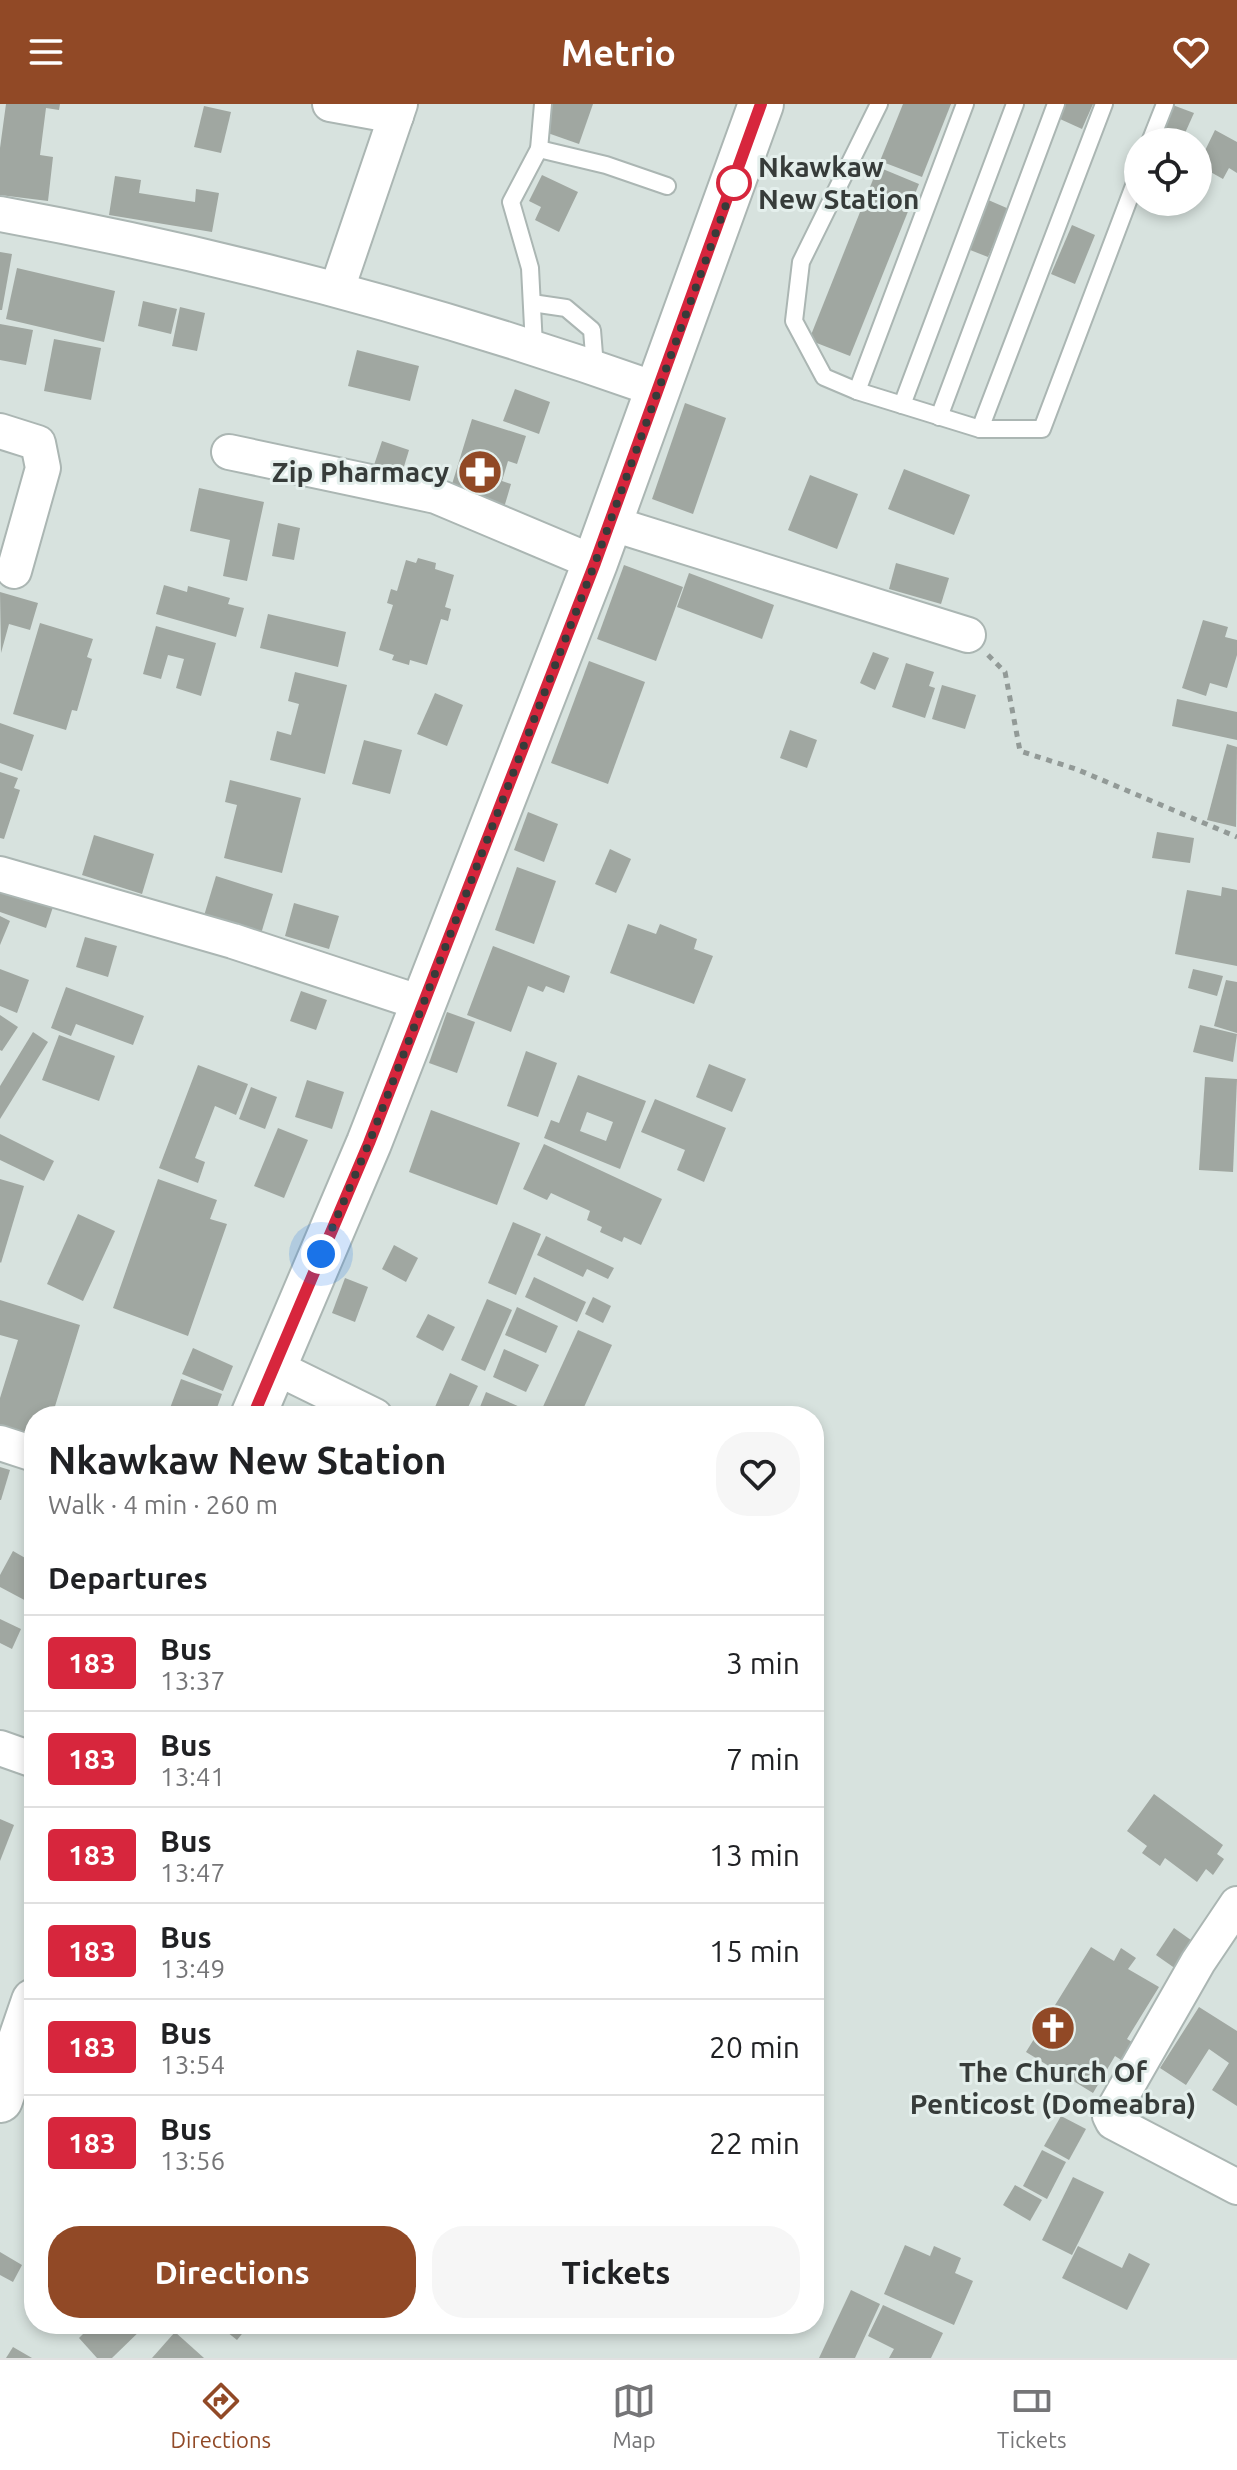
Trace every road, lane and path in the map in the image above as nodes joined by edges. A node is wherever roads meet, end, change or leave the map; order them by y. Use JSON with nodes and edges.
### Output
{"nodes":[{"id":1,"x":330,"y":104,"type":"edge"},
{"id":2,"x":543,"y":104,"type":"edge"},
{"id":3,"x":761,"y":104,"type":"edge"},
{"id":4,"x":879,"y":104,"type":"edge"},
{"id":5,"x":965,"y":104,"type":"edge"},
{"id":6,"x":1015,"y":104,"type":"edge"},
{"id":7,"x":1056,"y":104,"type":"edge"},
{"id":8,"x":1104,"y":104,"type":"edge"},
{"id":9,"x":1165,"y":104,"type":"edge"},
{"id":10,"x":398,"y":110,"type":"edge"},
{"id":11,"x":1156,"y":128,"type":"edge"},
{"id":12,"x":539,"y":149,"type":"junction"},
{"id":13,"x":667,"y":186,"type":"dead end"},
{"id":14,"x":1124,"y":212,"type":"edge"},
{"id":15,"x":0,"y":214,"type":"edge"},
{"id":16,"x":337,"y":289,"type":"junction"},
{"id":17,"x":532,"y":303,"type":"junction"},
{"id":18,"x":534,"y":346,"type":"junction"},
{"id":19,"x":595,"y":367,"type":"junction"},
{"id":20,"x":658,"y":390,"type":"junction"},
{"id":21,"x":857,"y":391,"type":"junction"},
{"id":22,"x":902,"y":405,"type":"junction"},
{"id":23,"x":939,"y":417,"type":"junction"},
{"id":24,"x":980,"y":429,"type":"junction"},
{"id":25,"x":0,"y":431,"type":"edge"},
{"id":26,"x":229,"y":452,"type":"dead end"},
{"id":27,"x":602,"y":543,"type":"junction"},
{"id":28,"x":14,"y":571,"type":"dead end"},
{"id":29,"x":968,"y":635,"type":"joint"},
{"id":30,"x":1237,"y":837,"type":"edge"},
{"id":31,"x":0,"y":874,"type":"edge"},
{"id":32,"x":421,"y":1003,"type":"junction"},
{"id":33,"x":273,"y":1366,"type":"junction"},
{"id":34,"x":257,"y":1406,"type":"edge"},
{"id":35,"x":355,"y":1406,"type":"edge"},
{"id":36,"x":0,"y":1443,"type":"edge"},
{"id":37,"x":24,"y":1451,"type":"edge"},
{"id":38,"x":0,"y":1748,"type":"edge"},
{"id":39,"x":24,"y":1756,"type":"edge"},
{"id":40,"x":1237,"y":1904,"type":"edge"},
{"id":41,"x":21,"y":2009,"type":"edge"},
{"id":42,"x":0,"y":2100,"type":"edge"},
{"id":43,"x":1237,"y":2187,"type":"edge"}],
"edges":[{"from":1,"to":10,"type":"street"},
{"from":2,"to":12,"type":"lane"},
{"from":3,"to":20,"type":"main road"},
{"from":4,"to":21,"type":"lane"},
{"from":5,"to":21,"type":"lane"},
{"from":6,"to":22,"type":"lane"},
{"from":7,"to":23,"type":"lane"},
{"from":8,"to":24,"type":"lane"},
{"from":9,"to":11,"type":"lane"},
{"from":10,"to":16,"type":"street"},
{"from":12,"to":13,"type":"lane"},
{"from":12,"to":17,"type":"lane"},
{"from":14,"to":24,"type":"lane"},
{"from":15,"to":16,"type":"street"},
{"from":16,"to":18,"type":"street"},
{"from":17,"to":18,"type":"lane"},
{"from":17,"to":19,"type":"lane"},
{"from":18,"to":19,"type":"street"},
{"from":19,"to":20,"type":"street"},
{"from":20,"to":27,"type":"main road"},
{"from":21,"to":22,"type":"lane"},
{"from":22,"to":23,"type":"lane"},
{"from":23,"to":24,"type":"lane"},
{"from":25,"to":28,"type":"street"},
{"from":26,"to":27,"type":"street"},
{"from":27,"to":29,"type":"street"},
{"from":27,"to":32,"type":"main road"},
{"from":29,"to":30,"type":"path"},
{"from":31,"to":32,"type":"street"},
{"from":32,"to":33,"type":"main road"},
{"from":33,"to":34,"type":"main road"},
{"from":33,"to":35,"type":"street"},
{"from":36,"to":37,"type":"street"},
{"from":38,"to":39,"type":"street"},
{"from":40,"to":43,"type":"street"},
{"from":41,"to":42,"type":"main road"}]}
